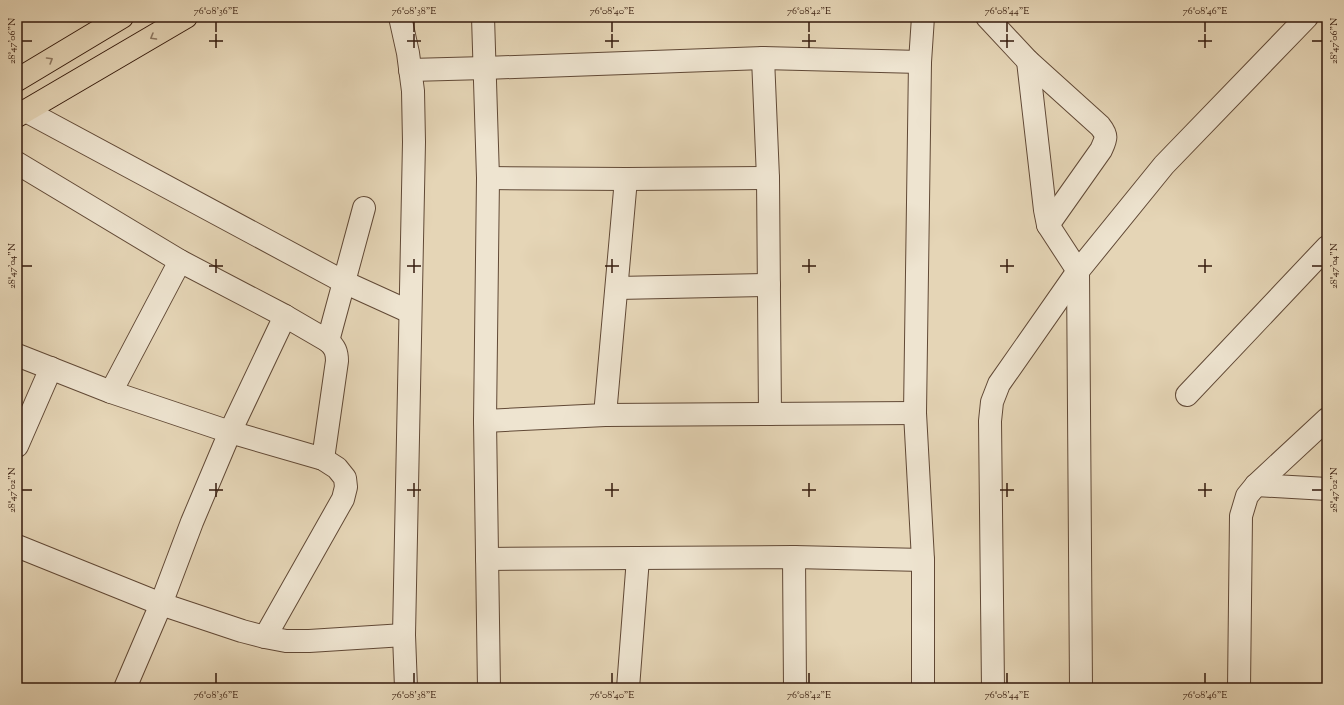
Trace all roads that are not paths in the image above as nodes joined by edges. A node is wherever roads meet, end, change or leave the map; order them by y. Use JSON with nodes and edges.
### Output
{"nodes":[{"id":1,"x":122,"y":17,"type":"edge"},
{"id":2,"x":186,"y":17,"type":"edge"},
{"id":3,"x":400,"y":17,"type":"edge"},
{"id":4,"x":483,"y":17,"type":"edge"},
{"id":5,"x":923,"y":17,"type":"edge"},
{"id":6,"x":987,"y":17,"type":"edge"},
{"id":7,"x":1307,"y":17,"type":"edge"},
{"id":8,"x":763,"y":58,"type":"junction"},
{"id":9,"x":1028,"y":61,"type":"junction"},
{"id":10,"x":920,"y":62,"type":"junction"},
{"id":11,"x":485,"y":68,"type":"junction"},
{"id":12,"x":410,"y":70,"type":"junction"},
{"id":13,"x":17,"y":80,"type":"edge"},
{"id":14,"x":21,"y":114,"type":"edge"},
{"id":15,"x":17,"y":163,"type":"edge"},
{"id":16,"x":488,"y":178,"type":"junction"},
{"id":17,"x":768,"y":178,"type":"junction"},
{"id":18,"x":626,"y":179,"type":"junction"},
{"id":19,"x":364,"y":208,"type":"dead end"},
{"id":20,"x":1048,"y":225,"type":"junction"},
{"id":21,"x":1327,"y":246,"type":"edge"},
{"id":22,"x":180,"y":261,"type":"junction"},
{"id":23,"x":1078,"y":271,"type":"junction"},
{"id":24,"x":344,"y":282,"type":"junction"},
{"id":25,"x":769,"y":285,"type":"junction"},
{"id":26,"x":617,"y":288,"type":"junction"},
{"id":27,"x":410,"y":312,"type":"junction"},
{"id":28,"x":285,"y":316,"type":"junction"},
{"id":29,"x":328,"y":341,"type":"junction"},
{"id":30,"x":17,"y":355,"type":"edge"},
{"id":31,"x":51,"y":368,"type":"junction"},
{"id":32,"x":111,"y":392,"type":"junction"},
{"id":33,"x":1187,"y":395,"type":"dead end"},
{"id":34,"x":915,"y":413,"type":"junction"},
{"id":35,"x":770,"y":414,"type":"junction"},
{"id":36,"x":605,"y":415,"type":"junction"},
{"id":37,"x":1327,"y":419,"type":"edge"},
{"id":38,"x":485,"y":421,"type":"junction"},
{"id":39,"x":230,"y":432,"type":"junction"},
{"id":40,"x":17,"y":446,"type":"edge"},
{"id":41,"x":323,"y":459,"type":"junction"},
{"id":42,"x":1256,"y":485,"type":"junction"},
{"id":43,"x":1327,"y":489,"type":"edge"},
{"id":44,"x":17,"y":546,"type":"edge"},
{"id":45,"x":794,"y":557,"type":"junction"},
{"id":46,"x":638,"y":558,"type":"junction"},
{"id":47,"x":487,"y":559,"type":"junction"},
{"id":48,"x":922,"y":560,"type":"junction"},
{"id":49,"x":161,"y":604,"type":"junction"},
{"id":50,"x":404,"y":635,"type":"junction"},
{"id":51,"x":265,"y":637,"type":"junction"},
{"id":52,"x":125,"y":688,"type":"edge"},
{"id":53,"x":406,"y":688,"type":"edge"},
{"id":54,"x":490,"y":688,"type":"edge"},
{"id":55,"x":628,"y":688,"type":"edge"},
{"id":56,"x":795,"y":688,"type":"edge"},
{"id":57,"x":923,"y":688,"type":"edge"},
{"id":58,"x":993,"y":688,"type":"edge"},
{"id":59,"x":1082,"y":688,"type":"edge"},
{"id":60,"x":1239,"y":688,"type":"edge"}],
"edges":[{"from":13,"to":1,"type":"main road","one_way":true},
{"from":2,"to":14,"type":"main road","one_way":true},
{"from":3,"to":12,"type":"street"},
{"from":4,"to":11,"type":"street"},
{"from":5,"to":10,"type":"street"},
{"from":6,"to":9,"type":"street"},
{"from":7,"to":23,"type":"street"},
{"from":8,"to":10,"type":"street"},
{"from":8,"to":11,"type":"street"},
{"from":8,"to":17,"type":"street"},
{"from":9,"to":20,"type":"street"},
{"from":9,"to":20,"type":"street"},
{"from":10,"to":34,"type":"street"},
{"from":11,"to":12,"type":"street"},
{"from":11,"to":16,"type":"street"},
{"from":12,"to":27,"type":"street"},
{"from":14,"to":24,"type":"street"},
{"from":15,"to":22,"type":"street"},
{"from":16,"to":18,"type":"street"},
{"from":16,"to":38,"type":"street"},
{"from":17,"to":18,"type":"street"},
{"from":17,"to":25,"type":"street"},
{"from":18,"to":26,"type":"street"},
{"from":19,"to":24,"type":"street"},
{"from":20,"to":23,"type":"street"},
{"from":21,"to":33,"type":"street"},
{"from":22,"to":28,"type":"street"},
{"from":22,"to":32,"type":"street"},
{"from":23,"to":58,"type":"street"},
{"from":23,"to":59,"type":"street"},
{"from":24,"to":27,"type":"street"},
{"from":24,"to":29,"type":"street"},
{"from":25,"to":26,"type":"street"},
{"from":25,"to":35,"type":"street"},
{"from":26,"to":36,"type":"street"},
{"from":27,"to":50,"type":"street"},
{"from":28,"to":29,"type":"street"},
{"from":28,"to":39,"type":"street"},
{"from":29,"to":41,"type":"street"},
{"from":30,"to":31,"type":"street"},
{"from":31,"to":32,"type":"street"},
{"from":31,"to":40,"type":"street"},
{"from":32,"to":39,"type":"street"},
{"from":34,"to":35,"type":"street"},
{"from":34,"to":48,"type":"street"},
{"from":35,"to":36,"type":"street"},
{"from":36,"to":38,"type":"street"},
{"from":37,"to":42,"type":"street"},
{"from":38,"to":47,"type":"street"},
{"from":39,"to":41,"type":"street"},
{"from":39,"to":49,"type":"street"},
{"from":41,"to":51,"type":"street"},
{"from":42,"to":43,"type":"street"},
{"from":42,"to":60,"type":"street"},
{"from":44,"to":49,"type":"street"},
{"from":45,"to":46,"type":"street"},
{"from":45,"to":48,"type":"street"},
{"from":45,"to":56,"type":"street"},
{"from":46,"to":47,"type":"street"},
{"from":46,"to":55,"type":"street"},
{"from":47,"to":54,"type":"street"},
{"from":48,"to":57,"type":"street"},
{"from":49,"to":51,"type":"street"},
{"from":49,"to":52,"type":"street"},
{"from":50,"to":51,"type":"street"},
{"from":50,"to":53,"type":"street"}]}
